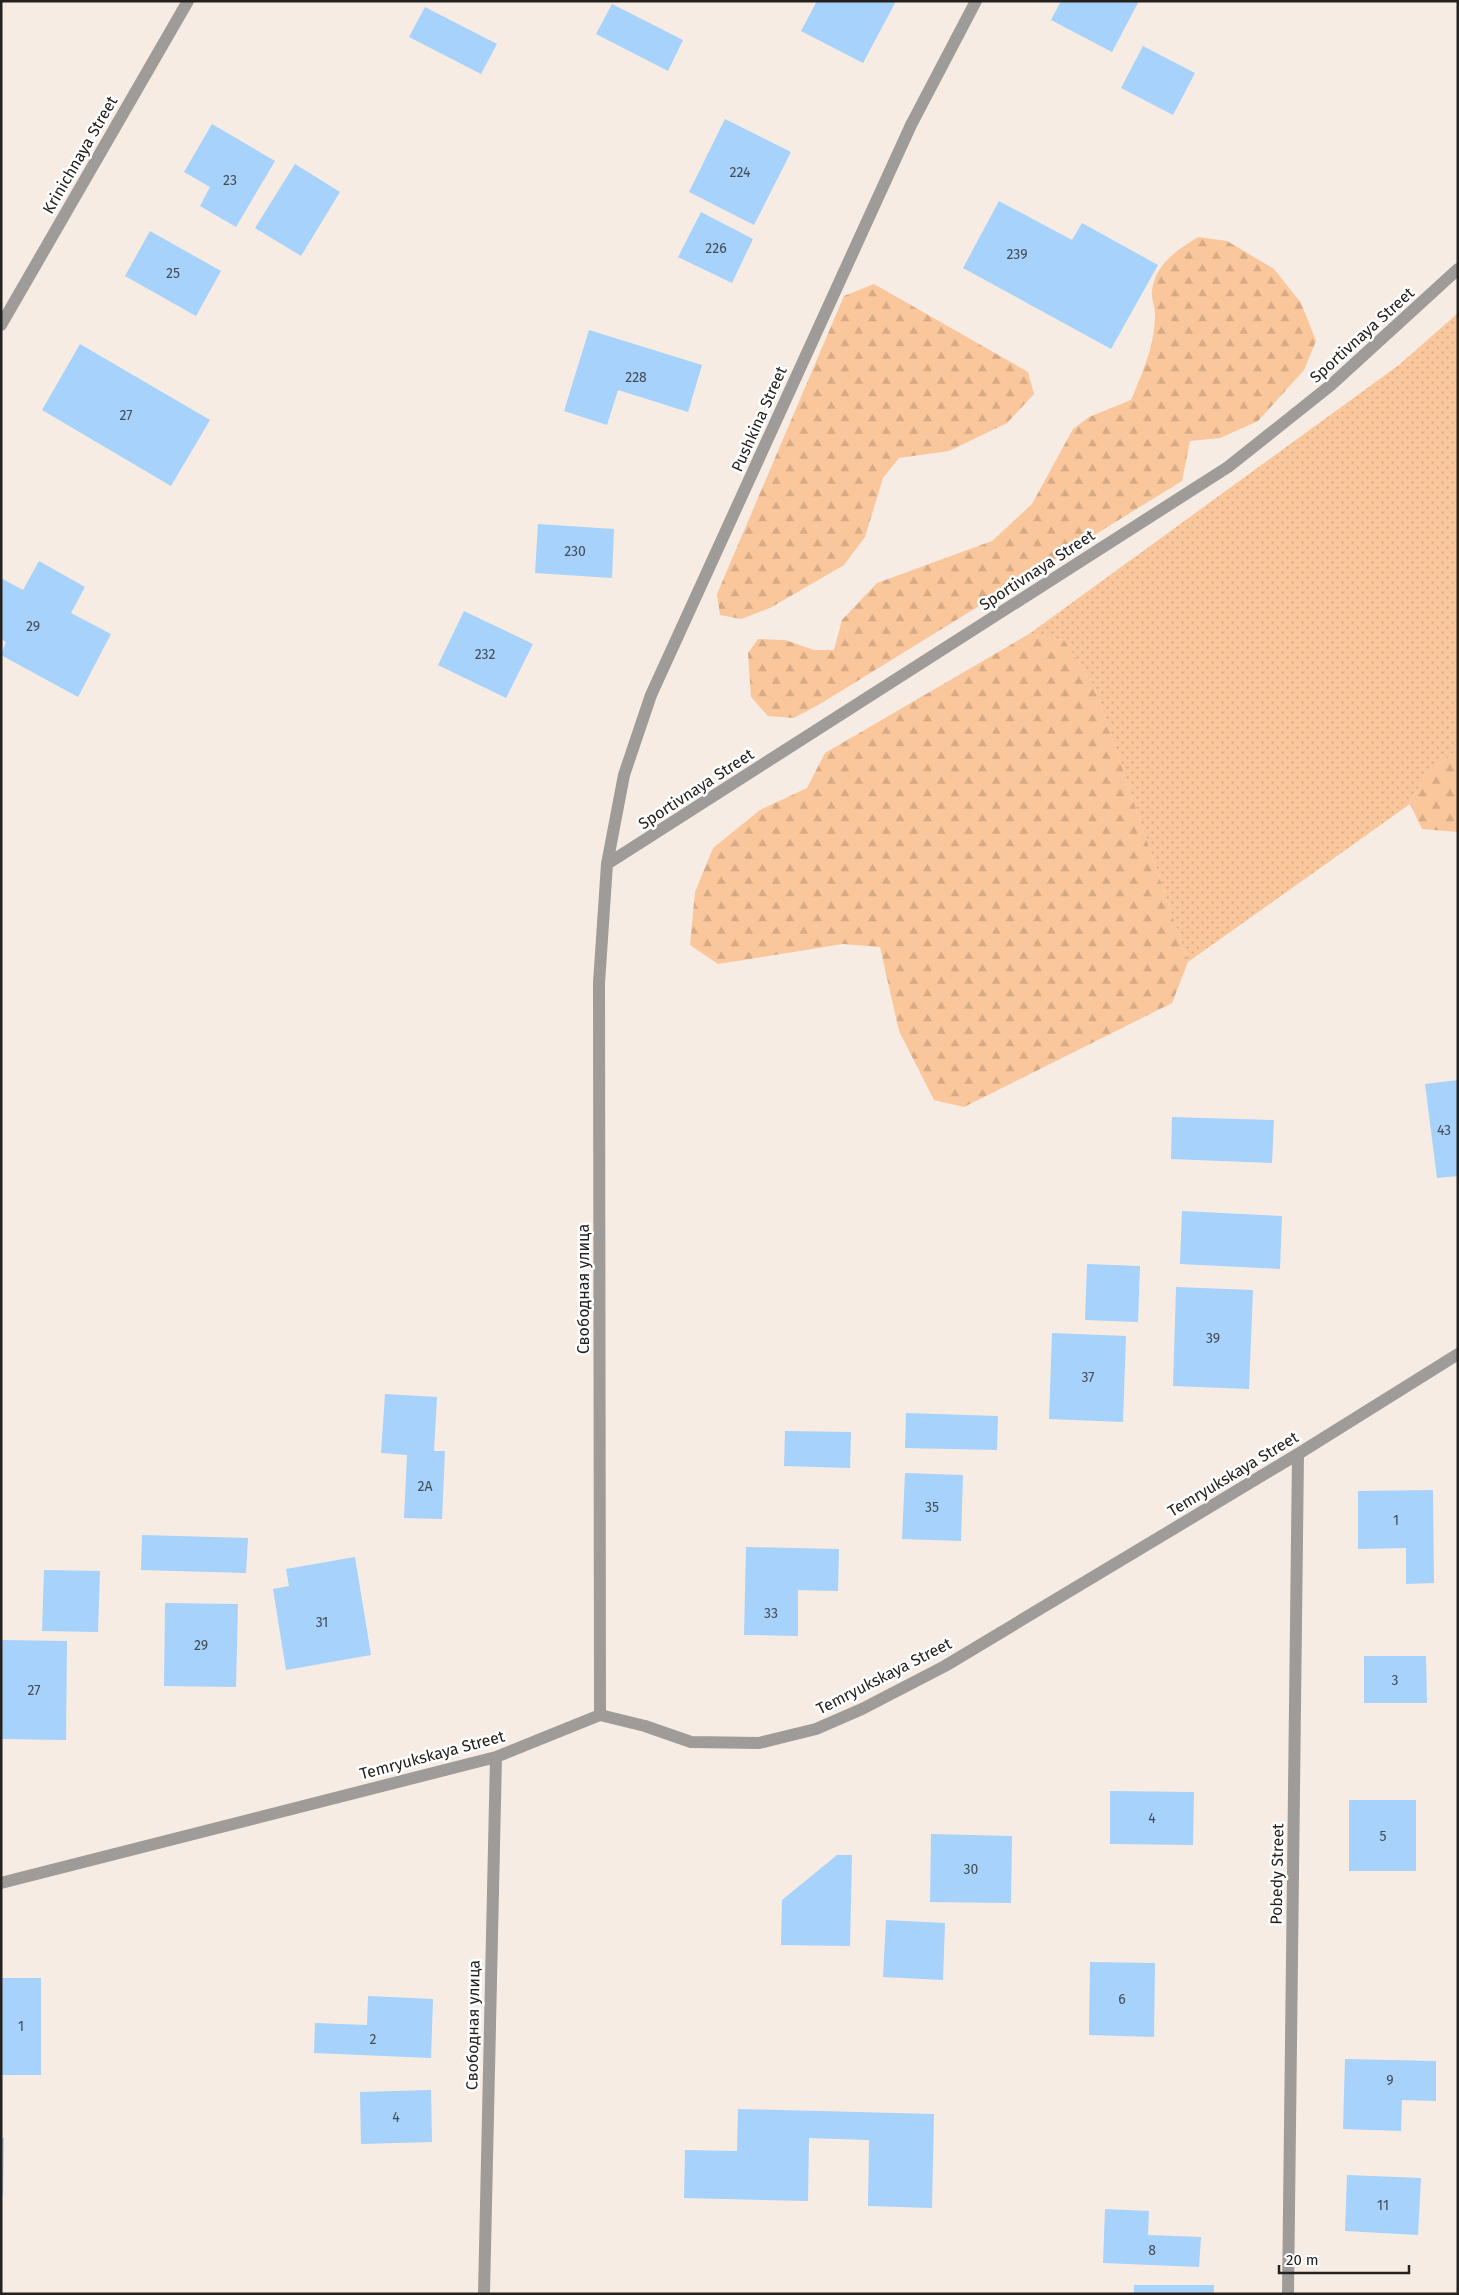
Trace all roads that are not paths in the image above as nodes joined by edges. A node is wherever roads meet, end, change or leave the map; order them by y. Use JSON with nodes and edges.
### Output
{"nodes":[{"id":1,"x":188,"y":1,"type":"edge"},
{"id":2,"x":976,"y":1,"type":"edge"},
{"id":3,"x":1458,"y":269,"type":"edge"},
{"id":4,"x":1,"y":326,"type":"edge"},
{"id":5,"x":607,"y":864,"type":"junction"},
{"id":6,"x":1458,"y":1354,"type":"edge"},
{"id":7,"x":1298,"y":1454,"type":"junction"},
{"id":8,"x":600,"y":1715,"type":"junction"},
{"id":9,"x":496,"y":1757,"type":"junction"},
{"id":10,"x":1,"y":1883,"type":"edge"},
{"id":11,"x":484,"y":2294,"type":"edge"},
{"id":12,"x":1288,"y":2294,"type":"edge"}],
"edges":[{"from":1,"to":4,"type":"street","name":"Krinichnaya Street"},
{"from":2,"to":5,"type":"street","name":"Pushkina Street"},
{"from":3,"to":5,"type":"street","name":"Sportivnaya Street"},
{"from":5,"to":8,"type":"street","name":"Свободная улица"},
{"from":6,"to":7,"type":"street","name":"Temryukskaya Street"},
{"from":7,"to":8,"type":"street","name":"Temryukskaya Street"},
{"from":7,"to":12,"type":"street","name":"Pobedy Street"},
{"from":8,"to":9,"type":"street","name":"Temryukskaya Street"},
{"from":9,"to":10,"type":"street","name":"Temryukskaya Street"},
{"from":9,"to":11,"type":"street","name":"Свободная улица"}]}
